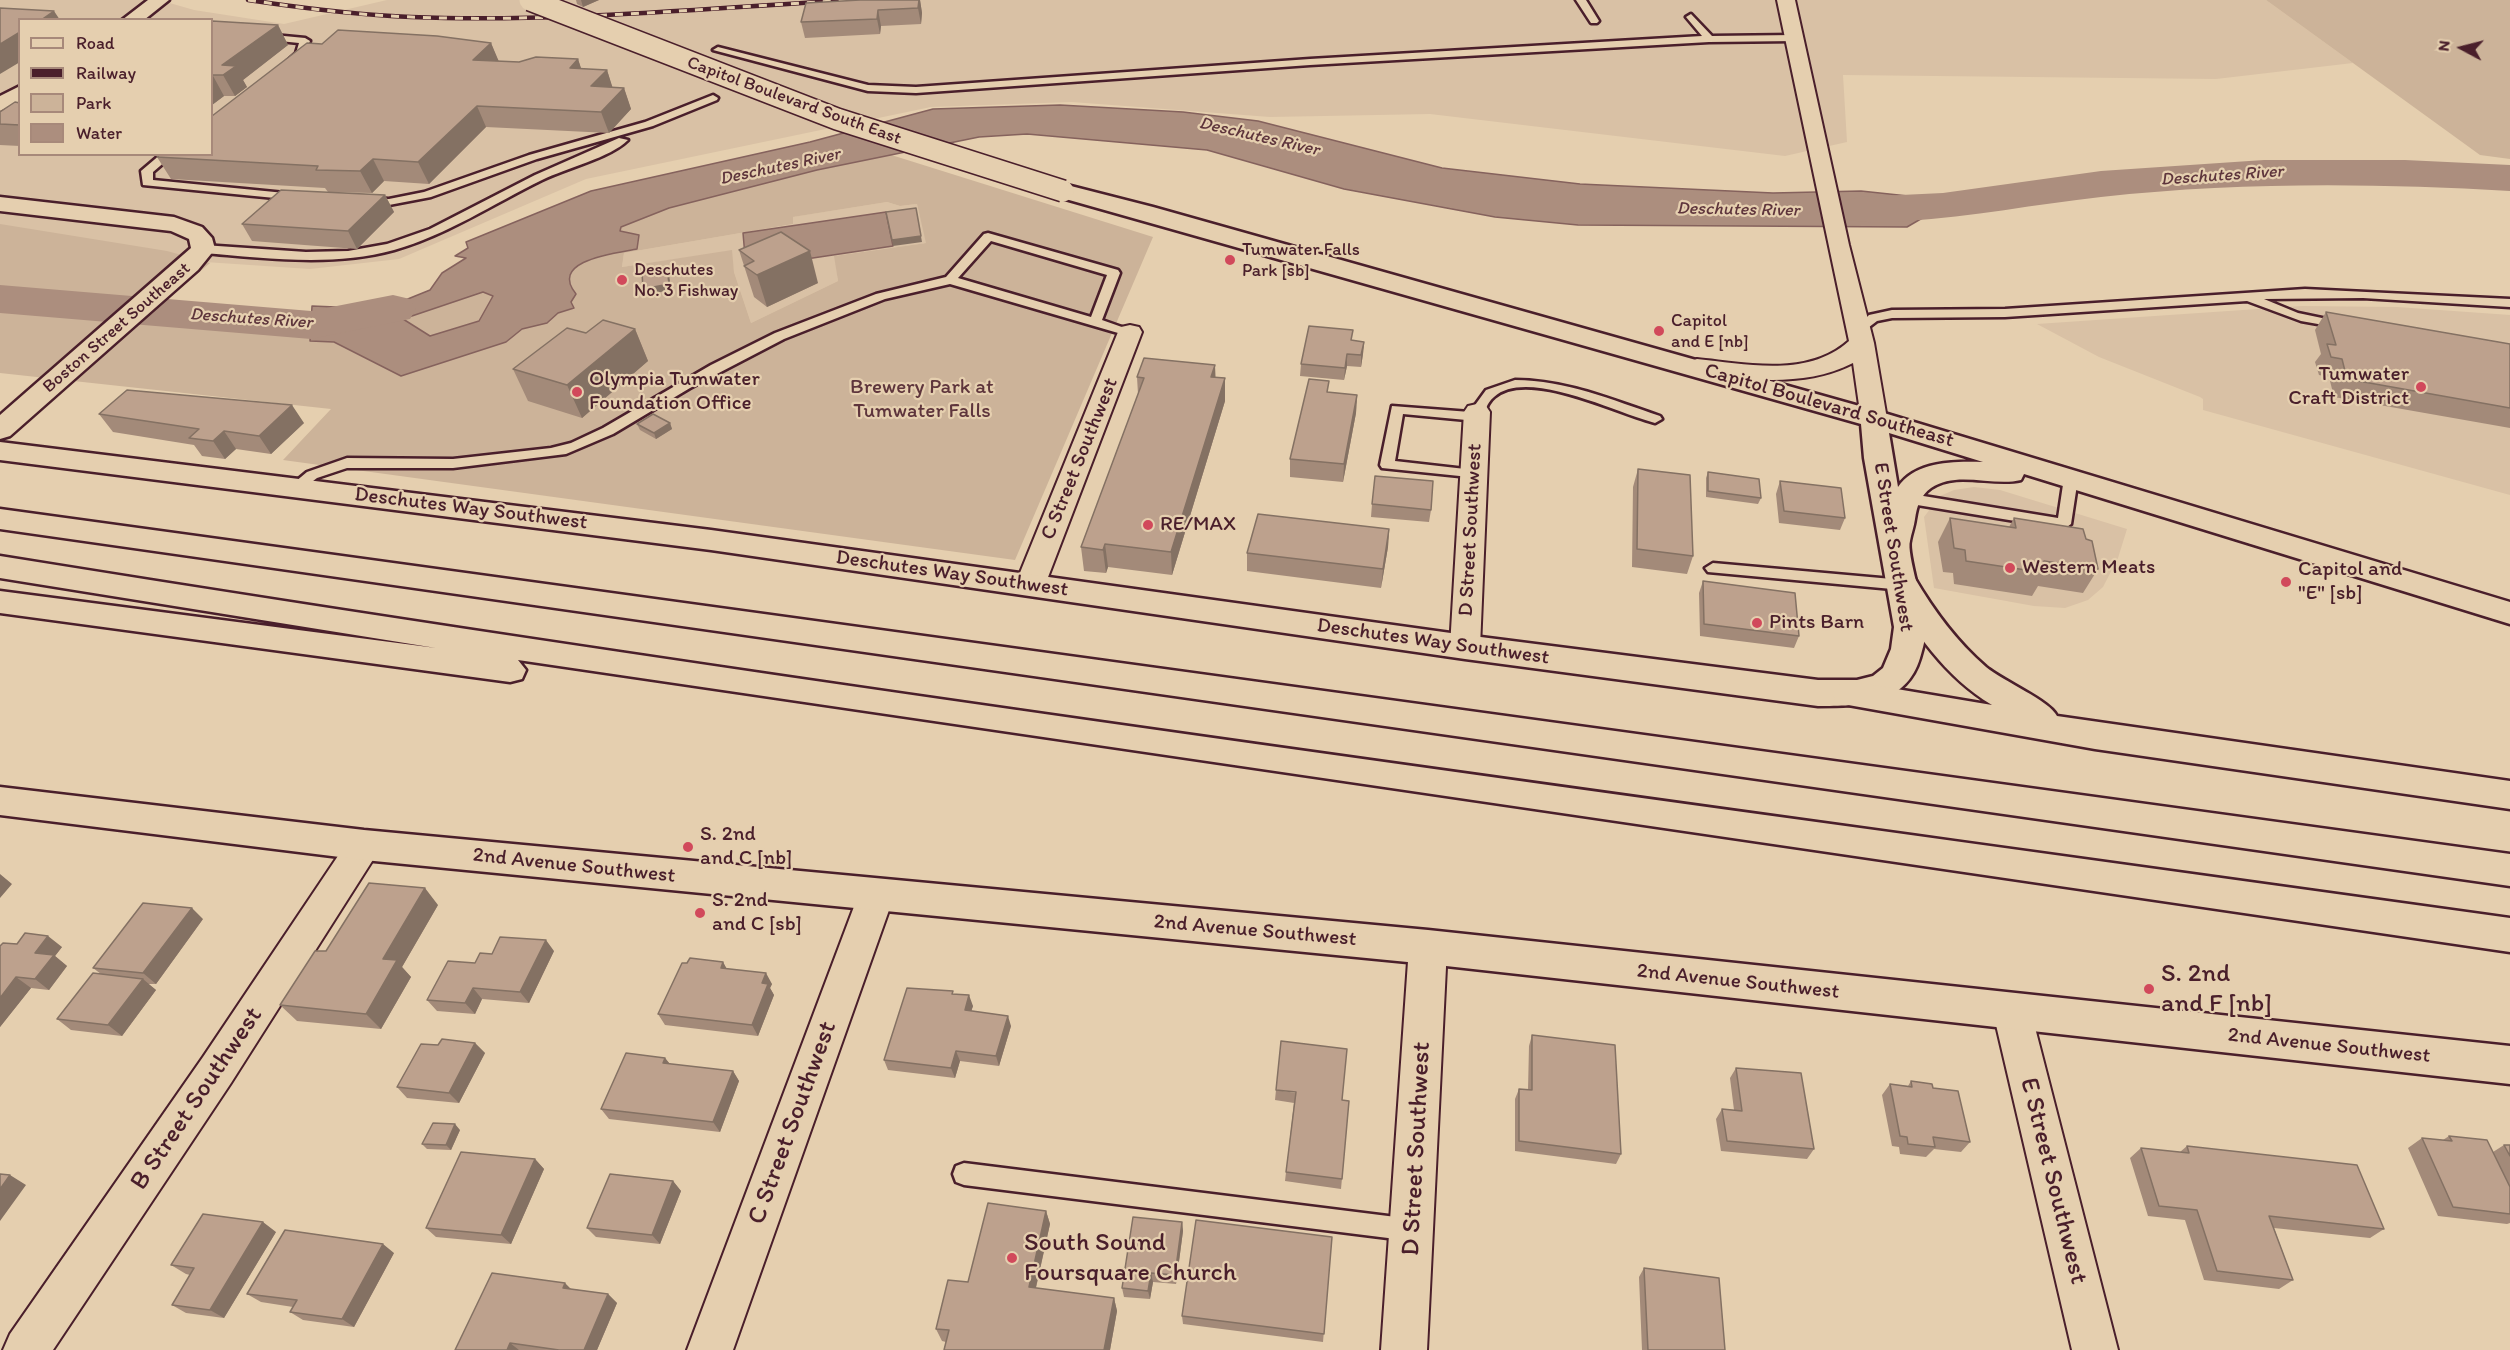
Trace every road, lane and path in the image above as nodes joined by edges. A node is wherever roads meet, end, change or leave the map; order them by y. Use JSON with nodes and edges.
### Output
{"nodes":[{"id":1,"x":160,"y":0,"type":"edge"},
{"id":2,"x":530,"y":0,"type":"edge"},
{"id":3,"x":1581,"y":0,"type":"edge"},
{"id":4,"x":1786,"y":0,"type":"edge"},
{"id":5,"x":1691,"y":17,"type":"dead end"},
{"id":6,"x":134,"y":18,"type":"edge"},
{"id":7,"x":1594,"y":21,"type":"dead end"},
{"id":8,"x":247,"y":35,"type":"edge"},
{"id":9,"x":1795,"y":38,"type":"junction"},
{"id":10,"x":1709,"y":39,"type":"junction"},
{"id":11,"x":718,"y":50,"type":"dead end"},
{"id":12,"x":282,"y":68,"type":"edge"},
{"id":13,"x":18,"y":93,"type":"edge"},
{"id":14,"x":712,"y":98,"type":"dead end"},
{"id":15,"x":0,"y":105,"type":"edge"},
{"id":16,"x":649,"y":124,"type":"junction"},
{"id":17,"x":167,"y":156,"type":"edge"},
{"id":18,"x":0,"y":187,"type":"edge"},
{"id":19,"x":307,"y":197,"type":"edge"},
{"id":20,"x":354,"y":200,"type":"edge"},
{"id":21,"x":0,"y":204,"type":"edge"},
{"id":22,"x":63,"y":209,"type":"junction"},
{"id":23,"x":1145,"y":212,"type":"joint"},
{"id":24,"x":196,"y":257,"type":"junction"},
{"id":25,"x":950,"y":280,"type":"junction"},
{"id":26,"x":2248,"y":297,"type":"junction"},
{"id":27,"x":2510,"y":303,"type":"edge"},
{"id":28,"x":1096,"y":320,"type":"junction"},
{"id":29,"x":2358,"y":328,"type":"edge"},
{"id":30,"x":1130,"y":332,"type":"joint"},
{"id":31,"x":1861,"y":336,"type":"junction"},
{"id":32,"x":1696,"y":367,"type":"junction"},
{"id":33,"x":1477,"y":414,"type":"junction"},
{"id":34,"x":1655,"y":419,"type":"dead end"},
{"id":35,"x":1874,"y":419,"type":"junction"},
{"id":36,"x":0,"y":430,"type":"edge"},
{"id":37,"x":0,"y":451,"type":"edge"},
{"id":38,"x":1474,"y":475,"type":"junction"},
{"id":39,"x":2071,"y":478,"type":"junction"},
{"id":40,"x":296,"y":487,"type":"junction"},
{"id":41,"x":1905,"y":498,"type":"junction"},
{"id":42,"x":0,"y":519,"type":"edge"},
{"id":43,"x":1895,"y":545,"type":"junction"},
{"id":44,"x":0,"y":567,"type":"edge"},
{"id":45,"x":1713,"y":568,"type":"dead end"},
{"id":46,"x":1030,"y":585,"type":"junction"},
{"id":47,"x":1903,"y":585,"type":"junction"},
{"id":48,"x":0,"y":602,"type":"edge"},
{"id":49,"x":2510,"y":613,"type":"edge"},
{"id":50,"x":1465,"y":647,"type":"junction"},
{"id":51,"x":1899,"y":674,"type":"joint"},
{"id":52,"x":1849,"y":694,"type":"junction"},
{"id":53,"x":1124,"y":735,"type":"junction"},
{"id":54,"x":2095,"y":736,"type":"junction"},
{"id":55,"x":2510,"y":795,"type":"edge"},
{"id":56,"x":0,"y":801,"type":"edge"},
{"id":57,"x":364,"y":845,"type":"junction"},
{"id":58,"x":2510,"y":870,"type":"edge"},
{"id":59,"x":876,"y":896,"type":"junction"},
{"id":60,"x":2510,"y":935,"type":"edge"},
{"id":61,"x":1428,"y":947,"type":"junction"},
{"id":62,"x":2012,"y":1012,"type":"junction"},
{"id":63,"x":2510,"y":1065,"type":"edge"},
{"id":64,"x":964,"y":1174,"type":"dead end"},
{"id":65,"x":1412,"y":1230,"type":"junction"},
{"id":66,"x":26,"y":1350,"type":"edge"},
{"id":67,"x":710,"y":1350,"type":"edge"},
{"id":68,"x":1404,"y":1350,"type":"edge"},
{"id":69,"x":2095,"y":1350,"type":"edge"}],
"edges":[{"from":1,"to":6,"type":"main road"},
{"from":2,"to":23,"type":"main road","name":"Capitol Boulevard South East","bridge":true},
{"from":3,"to":7,"type":"lane"},
{"from":4,"to":9,"type":"street"},
{"from":5,"to":10,"type":"lane"},
{"from":8,"to":12,"type":"lane"},
{"from":9,"to":10,"type":"lane"},
{"from":9,"to":31,"type":"street"},
{"from":10,"to":11,"type":"lane"},
{"from":13,"to":15,"type":"main road"},
{"from":14,"to":16,"type":"lane"},
{"from":16,"to":20,"type":"lane"},
{"from":16,"to":24,"type":"lane"},
{"from":17,"to":19,"type":"lane"},
{"from":18,"to":22,"type":"main road"},
{"from":21,"to":22,"type":"main road","name":"Boston Street Southeast"},
{"from":22,"to":24,"type":"main road","name":"Boston Street Southeast"},
{"from":23,"to":32,"type":"main road","name":"Capitol Boulevard Southeast"},
{"from":24,"to":36,"type":"main road","name":"Boston Street Southeast"},
{"from":25,"to":28,"type":"lane"},
{"from":25,"to":28,"type":"lane"},
{"from":25,"to":40,"type":"lane"},
{"from":26,"to":27,"type":"lane"},
{"from":26,"to":29,"type":"lane"},
{"from":26,"to":31,"type":"lane"},
{"from":28,"to":30,"type":"lane"},
{"from":30,"to":46,"type":"street","name":"C Street Southwest"},
{"from":31,"to":32,"type":"street"},
{"from":31,"to":35,"type":"street"},
{"from":32,"to":35,"type":"main road","name":"Capitol Boulevard Southeast"},
{"from":33,"to":34,"type":"lane"},
{"from":33,"to":38,"type":"street","name":"D Street Southwest"},
{"from":33,"to":38,"type":"lane"},
{"from":35,"to":39,"type":"main road","name":"Capitol Boulevard Southeast"},
{"from":35,"to":43,"type":"main road","name":"E Street Southwest"},
{"from":37,"to":40,"type":"main road","name":"Deschutes Way Southwest"},
{"from":38,"to":50,"type":"street","name":"D Street Southwest"},
{"from":39,"to":41,"type":"main road"},
{"from":39,"to":41,"type":"lane"},
{"from":39,"to":49,"type":"main road","name":"Capitol Boulevard Southeast"},
{"from":40,"to":46,"type":"main road","name":"Deschutes Way Southwest"},
{"from":41,"to":43,"type":"main road"},
{"from":42,"to":58,"type":"main road"},
{"from":43,"to":47,"type":"main road","name":"E Street Southwest"},
{"from":44,"to":53,"type":"main road"},
{"from":45,"to":47,"type":"lane"},
{"from":46,"to":50,"type":"main road","name":"Deschutes Way Southwest"},
{"from":47,"to":51,"type":"main road","name":"E Street Southwest"},
{"from":47,"to":54,"type":"main road"},
{"from":48,"to":53,"type":"main road"},
{"from":50,"to":52,"type":"main road","name":"Deschutes Way Southwest"},
{"from":51,"to":52,"type":"main road","name":"Deschutes Way Southwest"},
{"from":52,"to":54,"type":"main road"},
{"from":53,"to":60,"type":"main road"},
{"from":54,"to":55,"type":"main road"},
{"from":56,"to":57,"type":"main road","name":"2nd Avenue Southwest"},
{"from":57,"to":59,"type":"main road","name":"2nd Avenue Southwest"},
{"from":57,"to":66,"type":"street","name":"B Street Southwest"},
{"from":59,"to":61,"type":"main road","name":"2nd Avenue Southwest"},
{"from":59,"to":67,"type":"street","name":"C Street Southwest"},
{"from":61,"to":62,"type":"main road","name":"2nd Avenue Southwest"},
{"from":61,"to":65,"type":"street","name":"D Street Southwest"},
{"from":62,"to":63,"type":"main road","name":"2nd Avenue Southwest"},
{"from":62,"to":69,"type":"street","name":"E Street Southwest"},
{"from":64,"to":65,"type":"lane"},
{"from":65,"to":68,"type":"street","name":"D Street Southwest"}]}
